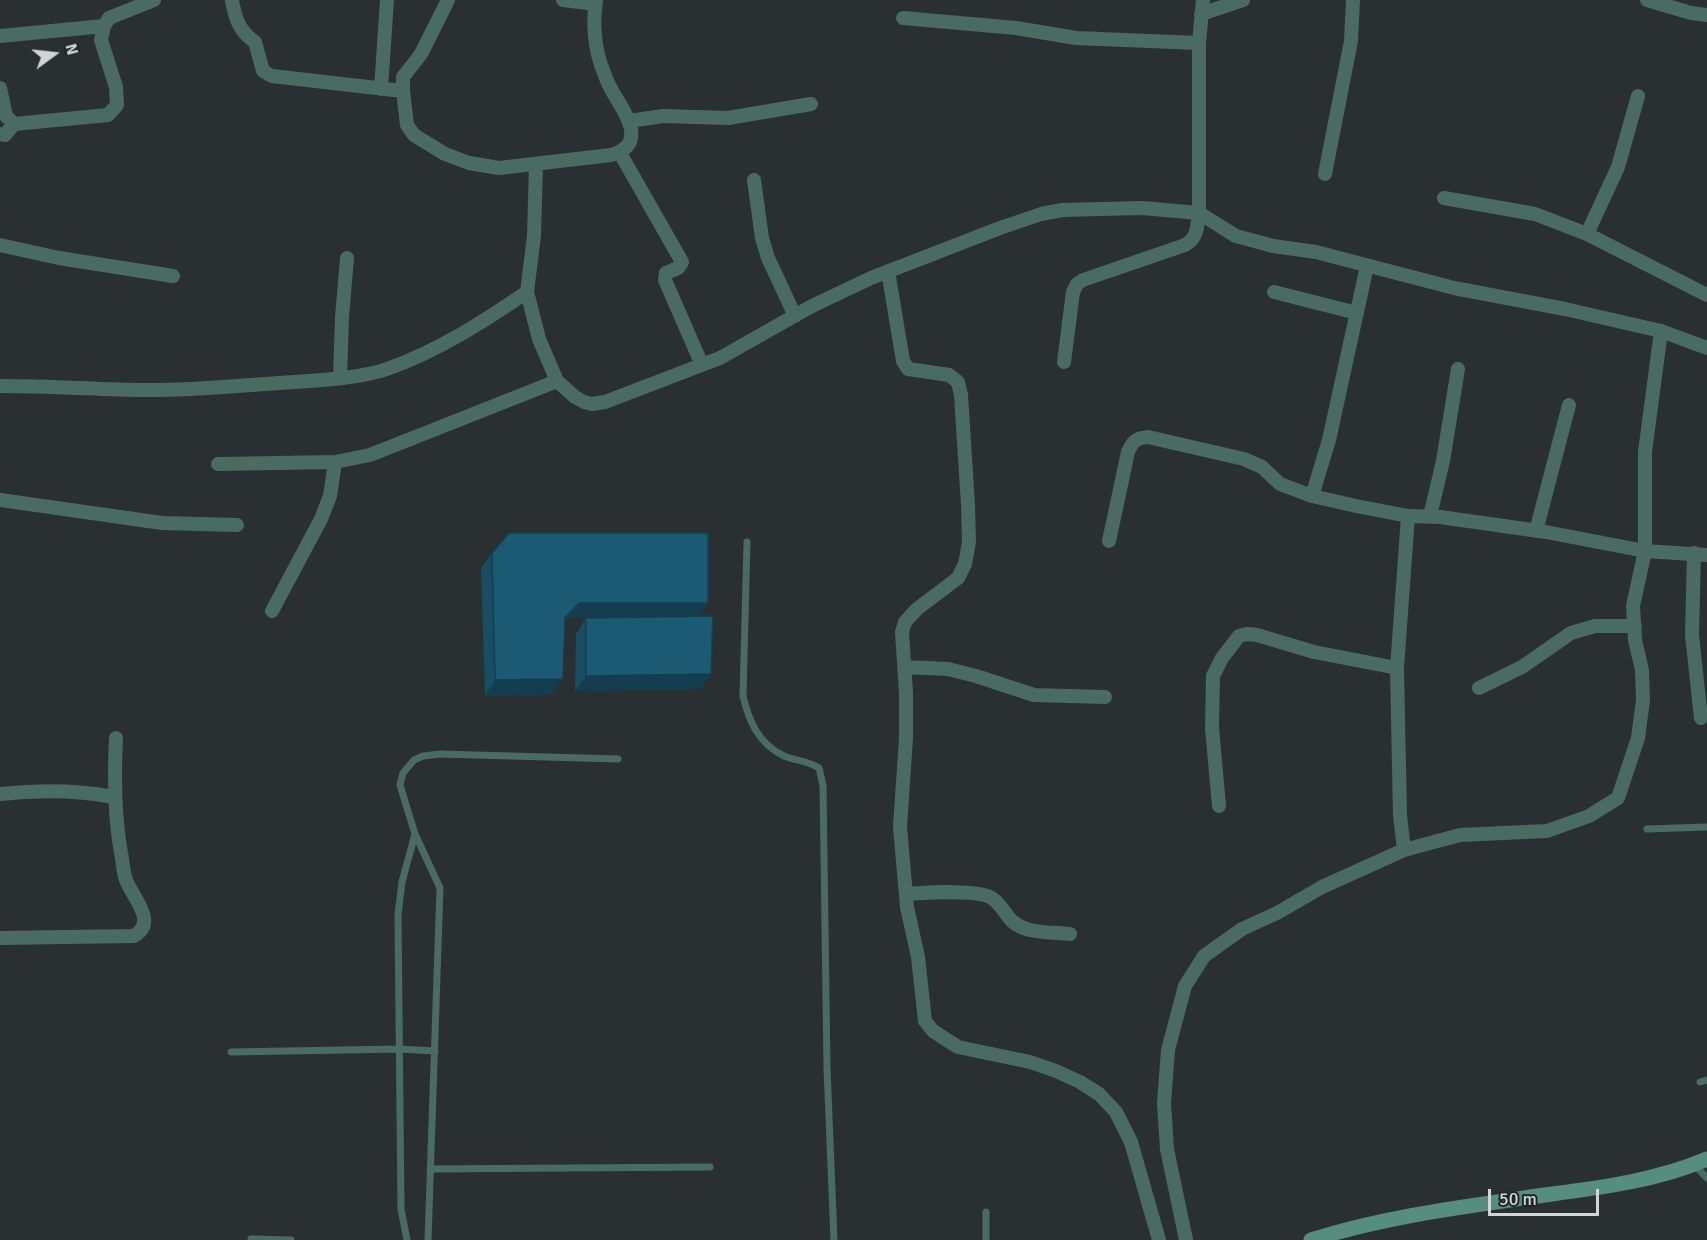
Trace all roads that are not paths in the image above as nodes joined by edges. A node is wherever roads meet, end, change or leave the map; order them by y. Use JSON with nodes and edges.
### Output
{"nodes":[{"id":1,"x":154,"y":0,"type":"edge"},
{"id":2,"x":232,"y":0,"type":"edge"},
{"id":3,"x":387,"y":0,"type":"edge"},
{"id":4,"x":448,"y":0,"type":"edge"},
{"id":5,"x":563,"y":0,"type":"edge"},
{"id":6,"x":1243,"y":0,"type":"edge"},
{"id":7,"x":1353,"y":0,"type":"edge"},
{"id":8,"x":1647,"y":0,"type":"edge"},
{"id":9,"x":596,"y":2,"type":"edge"},
{"id":10,"x":136,"y":3,"type":"edge"},
{"id":11,"x":1202,"y":7,"type":"edge"},
{"id":12,"x":1707,"y":15,"type":"edge"},
{"id":13,"x":903,"y":18,"type":"dead end"},
{"id":14,"x":104,"y":26,"type":"junction"},
{"id":15,"x":0,"y":36,"type":"edge"},
{"id":16,"x":1199,"y":43,"type":"junction"},
{"id":17,"x":0,"y":88,"type":"edge"},
{"id":18,"x":381,"y":89,"type":"junction"},
{"id":19,"x":403,"y":92,"type":"junction"},
{"id":20,"x":1638,"y":96,"type":"dead end"},
{"id":21,"x":811,"y":104,"type":"dead end"},
{"id":22,"x":629,"y":121,"type":"junction"},
{"id":23,"x":14,"y":124,"type":"junction"},
{"id":24,"x":0,"y":134,"type":"edge"},
{"id":25,"x":620,"y":153,"type":"junction"},
{"id":26,"x":536,"y":165,"type":"junction"},
{"id":27,"x":1325,"y":174,"type":"dead end"},
{"id":28,"x":754,"y":180,"type":"dead end"},
{"id":29,"x":1444,"y":198,"type":"dead end"},
{"id":30,"x":1199,"y":213,"type":"junction"},
{"id":31,"x":1587,"y":234,"type":"junction"},
{"id":32,"x":0,"y":245,"type":"edge"},
{"id":33,"x":347,"y":258,"type":"dead end"},
{"id":34,"x":1367,"y":266,"type":"junction"},
{"id":35,"x":888,"y":271,"type":"junction"},
{"id":36,"x":173,"y":276,"type":"dead end"},
{"id":37,"x":527,"y":292,"type":"junction"},
{"id":38,"x":1274,"y":292,"type":"dead end"},
{"id":39,"x":1707,"y":295,"type":"edge"},
{"id":40,"x":1357,"y":313,"type":"junction"},
{"id":41,"x":795,"y":316,"type":"junction"},
{"id":42,"x":1661,"y":331,"type":"junction"},
{"id":43,"x":1707,"y":348,"type":"edge"},
{"id":44,"x":1064,"y":362,"type":"dead end"},
{"id":45,"x":702,"y":365,"type":"junction"},
{"id":46,"x":1458,"y":369,"type":"dead end"},
{"id":47,"x":340,"y":378,"type":"junction"},
{"id":48,"x":557,"y":381,"type":"junction"},
{"id":49,"x":0,"y":386,"type":"edge"},
{"id":50,"x":1569,"y":405,"type":"dead end"},
{"id":51,"x":334,"y":462,"type":"junction"},
{"id":52,"x":218,"y":464,"type":"dead end"},
{"id":53,"x":1312,"y":496,"type":"junction"},
{"id":54,"x":0,"y":500,"type":"edge"},
{"id":55,"x":1408,"y":516,"type":"junction"},
{"id":56,"x":1430,"y":516,"type":"junction"},
{"id":57,"x":237,"y":525,"type":"dead end"},
{"id":58,"x":1536,"y":531,"type":"junction"},
{"id":59,"x":1109,"y":541,"type":"dead end"},
{"id":60,"x":747,"y":542,"type":"dead end"},
{"id":61,"x":1645,"y":551,"type":"junction"},
{"id":62,"x":1701,"y":554,"type":"edge"},
{"id":63,"x":272,"y":611,"type":"dead end"},
{"id":64,"x":1635,"y":626,"type":"junction"},
{"id":65,"x":905,"y":667,"type":"junction"},
{"id":66,"x":1397,"y":668,"type":"junction"},
{"id":67,"x":1479,"y":688,"type":"dead end"},
{"id":68,"x":1105,"y":696,"type":"dead end"},
{"id":69,"x":1701,"y":718,"type":"dead end"},
{"id":70,"x":116,"y":738,"type":"dead end"},
{"id":71,"x":618,"y":759,"type":"dead end"},
{"id":72,"x":0,"y":794,"type":"edge"},
{"id":73,"x":114,"y":797,"type":"junction"},
{"id":74,"x":1219,"y":806,"type":"dead end"},
{"id":75,"x":1707,"y":827,"type":"edge"},
{"id":76,"x":1647,"y":829,"type":"dead end"},
{"id":77,"x":415,"y":834,"type":"junction"},
{"id":78,"x":1404,"y":850,"type":"junction"},
{"id":79,"x":906,"y":894,"type":"junction"},
{"id":80,"x":1070,"y":934,"type":"dead end"},
{"id":81,"x":0,"y":938,"type":"edge"},
{"id":82,"x":399,"y":1049,"type":"junction"},
{"id":83,"x":231,"y":1052,"type":"dead end"},
{"id":84,"x":435,"y":1052,"type":"junction"},
{"id":85,"x":1700,"y":1162,"type":"edge"},
{"id":86,"x":710,"y":1167,"type":"dead end"},
{"id":87,"x":431,"y":1169,"type":"junction"},
{"id":88,"x":1707,"y":1178,"type":"edge"},
{"id":89,"x":986,"y":1212,"type":"dead end"},
{"id":90,"x":251,"y":1239,"type":"edge"},
{"id":91,"x":291,"y":1240,"type":"edge"},
{"id":92,"x":407,"y":1240,"type":"edge"},
{"id":93,"x":428,"y":1240,"type":"edge"},
{"id":94,"x":834,"y":1240,"type":"edge"},
{"id":95,"x":986,"y":1240,"type":"edge"},
{"id":96,"x":1159,"y":1240,"type":"edge"},
{"id":97,"x":1186,"y":1240,"type":"edge"},
{"id":98,"x":1311,"y":1240,"type":"edge"}],
"edges":[{"from":1,"to":10,"type":"street"},
{"from":2,"to":18,"type":"street"},
{"from":3,"to":18,"type":"street"},
{"from":4,"to":19,"type":"street"},
{"from":5,"to":9,"type":"street"},
{"from":6,"to":11,"type":"street"},
{"from":7,"to":27,"type":"street"},
{"from":8,"to":12,"type":"street"},
{"from":9,"to":22,"type":"street"},
{"from":10,"to":14,"type":"street"},
{"from":11,"to":16,"type":"street"},
{"from":13,"to":16,"type":"street"},
{"from":14,"to":15,"type":"street"},
{"from":14,"to":23,"type":"street"},
{"from":16,"to":30,"type":"street"},
{"from":17,"to":23,"type":"street"},
{"from":18,"to":19,"type":"street"},
{"from":19,"to":26,"type":"street"},
{"from":20,"to":31,"type":"street"},
{"from":21,"to":22,"type":"street"},
{"from":22,"to":25,"type":"street"},
{"from":23,"to":24,"type":"street"},
{"from":25,"to":26,"type":"street"},
{"from":25,"to":45,"type":"street"},
{"from":26,"to":37,"type":"street"},
{"from":28,"to":41,"type":"street"},
{"from":29,"to":31,"type":"street"},
{"from":30,"to":34,"type":"street"},
{"from":30,"to":35,"type":"street"},
{"from":30,"to":44,"type":"street"},
{"from":31,"to":39,"type":"street"},
{"from":32,"to":36,"type":"street"},
{"from":33,"to":47,"type":"street"},
{"from":34,"to":40,"type":"street"},
{"from":34,"to":42,"type":"street"},
{"from":35,"to":41,"type":"street"},
{"from":35,"to":65,"type":"street"},
{"from":37,"to":47,"type":"street"},
{"from":37,"to":48,"type":"street"},
{"from":38,"to":40,"type":"street"},
{"from":40,"to":53,"type":"street"},
{"from":41,"to":45,"type":"street"},
{"from":42,"to":43,"type":"street"},
{"from":42,"to":61,"type":"street"},
{"from":45,"to":48,"type":"street"},
{"from":46,"to":56,"type":"street"},
{"from":47,"to":49,"type":"street"},
{"from":48,"to":51,"type":"street"},
{"from":50,"to":58,"type":"street"},
{"from":51,"to":52,"type":"street"},
{"from":51,"to":63,"type":"street"},
{"from":53,"to":55,"type":"street"},
{"from":53,"to":59,"type":"street"},
{"from":54,"to":57,"type":"street"},
{"from":55,"to":56,"type":"street"},
{"from":55,"to":66,"type":"street"},
{"from":56,"to":58,"type":"street"},
{"from":58,"to":61,"type":"street"},
{"from":60,"to":94,"type":"lane"},
{"from":61,"to":62,"type":"street"},
{"from":61,"to":64,"type":"street"},
{"from":62,"to":69,"type":"street"},
{"from":64,"to":67,"type":"street"},
{"from":64,"to":78,"type":"street"},
{"from":65,"to":68,"type":"street"},
{"from":65,"to":79,"type":"street"},
{"from":66,"to":74,"type":"street"},
{"from":66,"to":78,"type":"street"},
{"from":70,"to":73,"type":"street"},
{"from":71,"to":77,"type":"lane"},
{"from":72,"to":73,"type":"street"},
{"from":73,"to":81,"type":"street"},
{"from":75,"to":76,"type":"lane"},
{"from":77,"to":82,"type":"lane"},
{"from":77,"to":84,"type":"lane"},
{"from":78,"to":97,"type":"street"},
{"from":79,"to":80,"type":"street"},
{"from":79,"to":96,"type":"street"},
{"from":82,"to":83,"type":"lane"},
{"from":82,"to":84,"type":"lane"},
{"from":82,"to":92,"type":"lane"},
{"from":84,"to":87,"type":"lane"},
{"from":85,"to":88,"type":"lane"},
{"from":85,"to":98,"type":"main road"},
{"from":86,"to":87,"type":"lane"},
{"from":87,"to":93,"type":"lane"},
{"from":89,"to":95,"type":"lane"},
{"from":90,"to":91,"type":"lane"}]}
